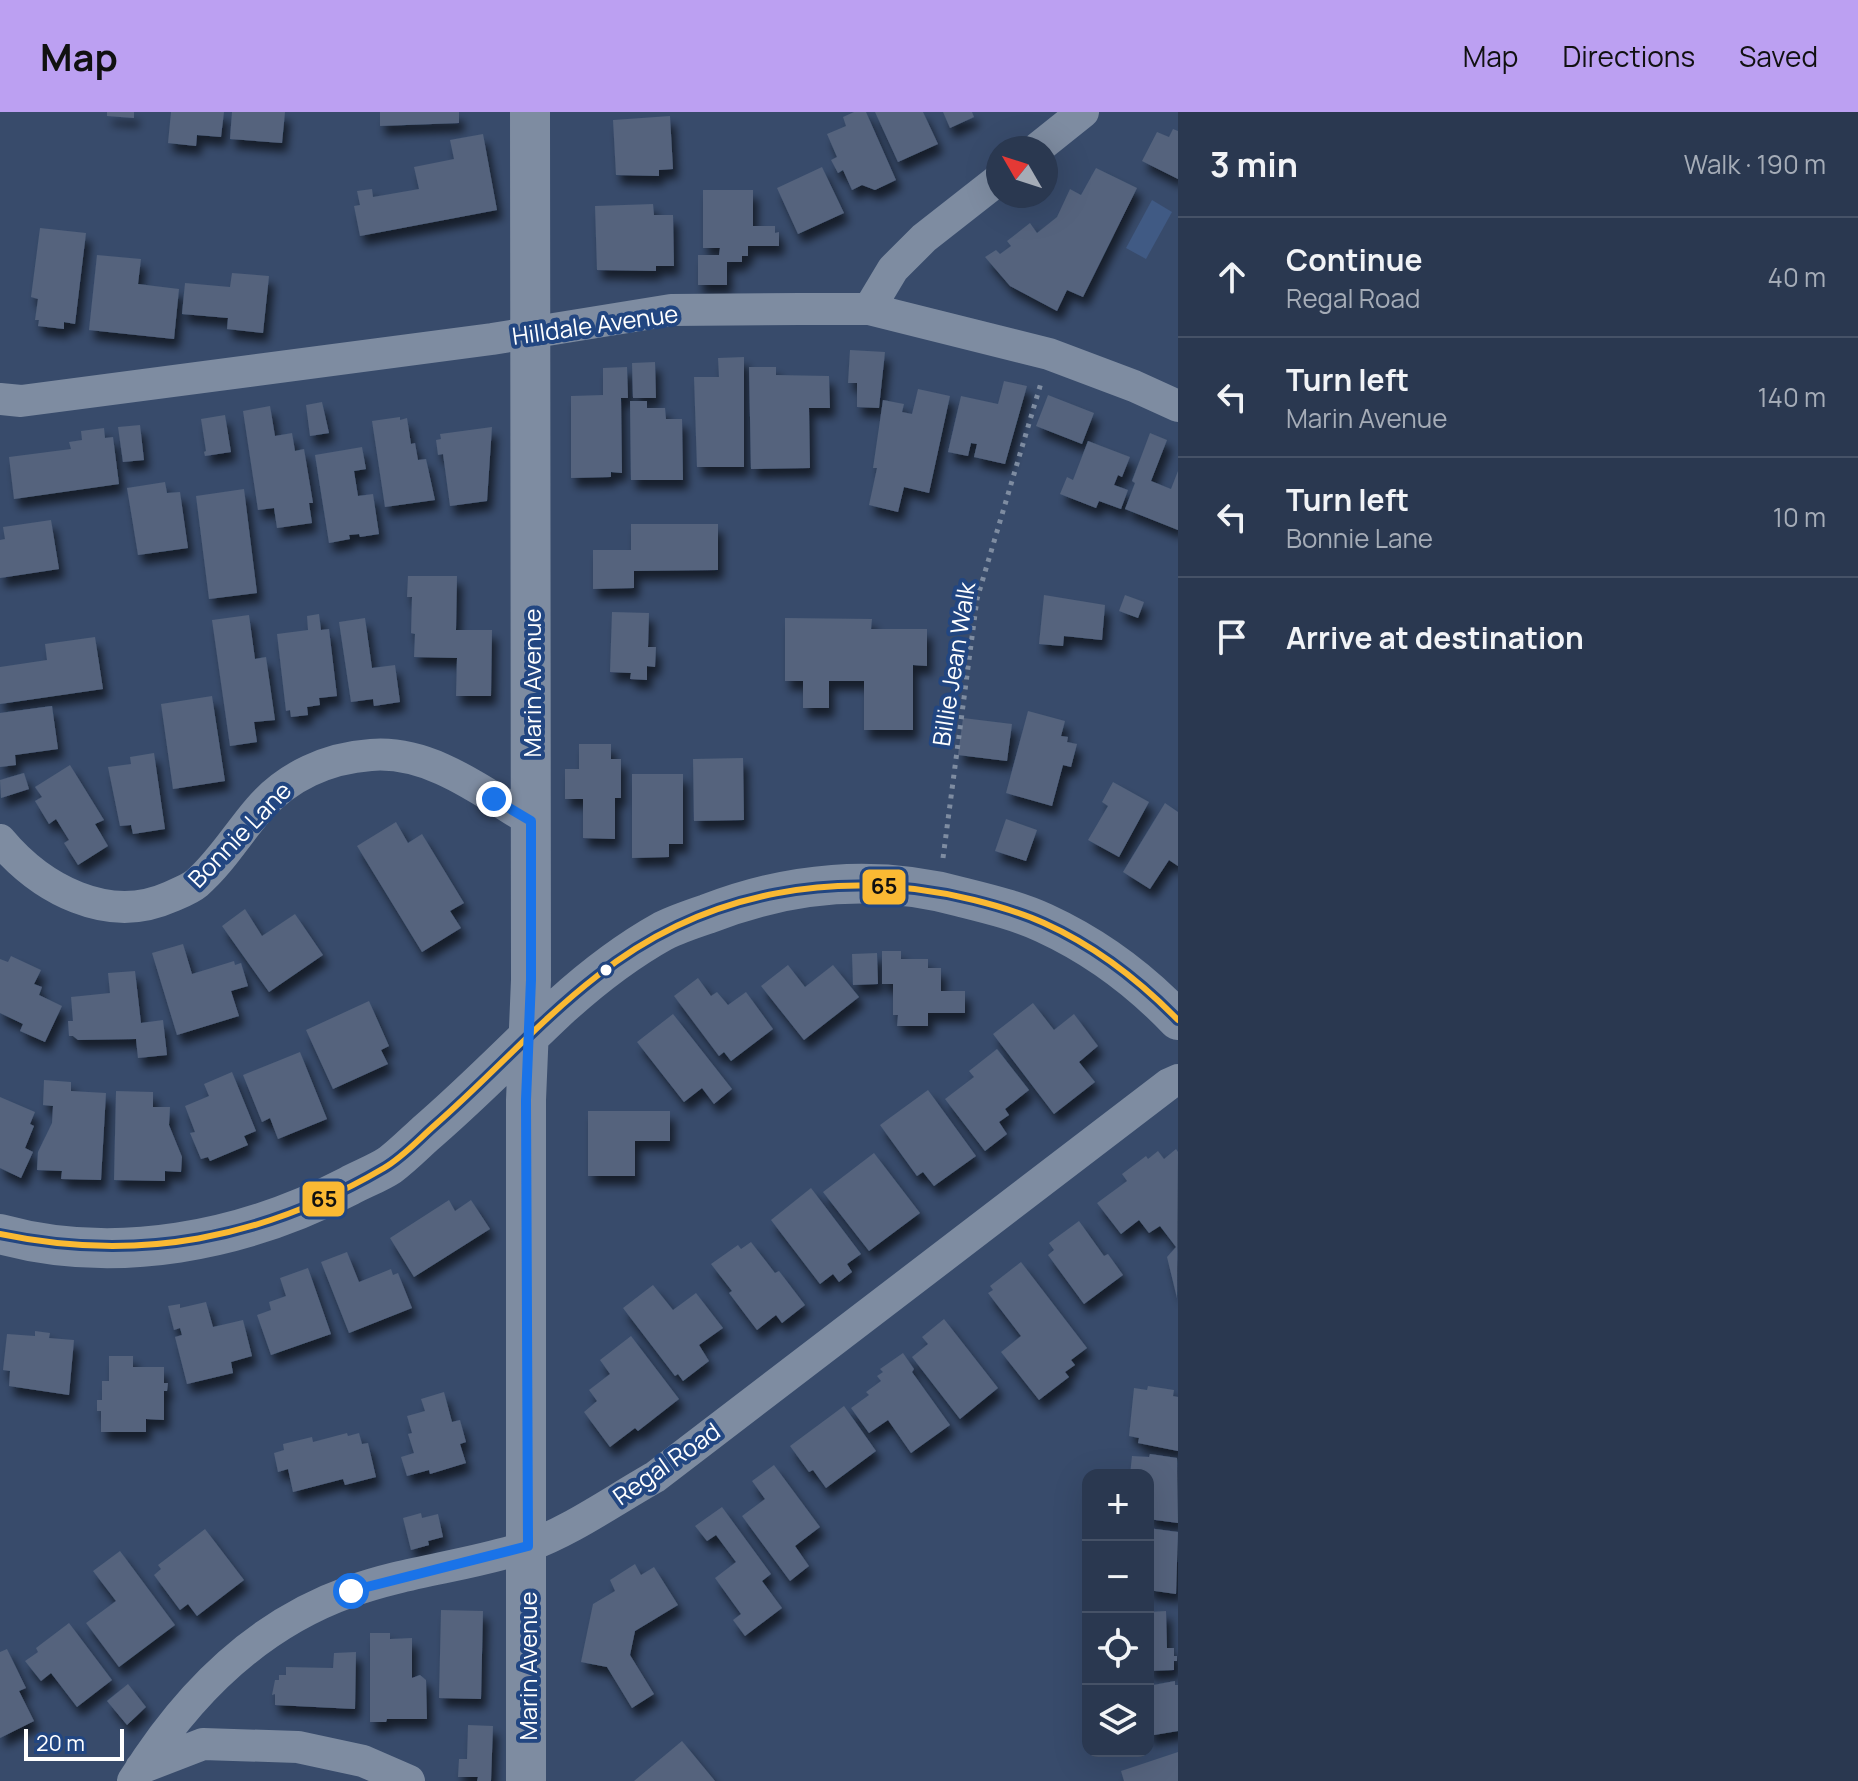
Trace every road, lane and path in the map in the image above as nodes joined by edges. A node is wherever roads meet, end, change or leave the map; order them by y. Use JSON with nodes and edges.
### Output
{"nodes":[{"id":1,"x":530,"y":112,"type":"edge"},
{"id":2,"x":1083,"y":112,"type":"edge"},
{"id":3,"x":1053,"y":136,"type":"edge"},
{"id":4,"x":986,"y":189,"type":"edge"},
{"id":5,"x":869,"y":309,"type":"junction"},
{"id":6,"x":531,"y":333,"type":"junction"},
{"id":7,"x":1049,"y":354,"type":"junction"},
{"id":8,"x":0,"y":399,"type":"edge"},
{"id":9,"x":1178,"y":406,"type":"edge"},
{"id":10,"x":531,"y":821,"type":"junction"},
{"id":11,"x":0,"y":840,"type":"edge"},
{"id":12,"x":938,"y":890,"type":"junction"},
{"id":13,"x":1178,"y":1020,"type":"edge"},
{"id":14,"x":529,"y":1039,"type":"junction"},
{"id":15,"x":1178,"y":1080,"type":"edge"},
{"id":16,"x":0,"y":1234,"type":"edge"},
{"id":17,"x":528,"y":1546,"type":"junction"},
{"id":18,"x":130,"y":1776,"type":"edge"},
{"id":19,"x":409,"y":1781,"type":"edge"},
{"id":20,"x":526,"y":1781,"type":"edge"}],
"edges":[{"from":1,"to":6,"type":"street","name":"Marin Avenue"},
{"from":2,"to":3,"type":"street"},
{"from":4,"to":5,"type":"street"},
{"from":5,"to":6,"type":"street","name":"Hilldale Avenue"},
{"from":5,"to":7,"type":"street","name":"Hilldale Avenue"},
{"from":6,"to":8,"type":"street","name":"Hilldale Avenue"},
{"from":6,"to":10,"type":"street","name":"Marin Avenue"},
{"from":7,"to":9,"type":"street","name":"Hilldale Avenue"},
{"from":7,"to":12,"type":"path","name":"Billie Jean Walk"},
{"from":10,"to":11,"type":"street","name":"Bonnie Lane"},
{"from":10,"to":14,"type":"street","name":"Marin Avenue"},
{"from":12,"to":13,"type":"street"},
{"from":12,"to":14,"type":"street"},
{"from":14,"to":16,"type":"street"},
{"from":14,"to":17,"type":"street","name":"Marin Avenue"},
{"from":15,"to":17,"type":"street","name":"Regal Road"},
{"from":17,"to":18,"type":"street","name":"Regal Road"},
{"from":17,"to":20,"type":"street","name":"Marin Avenue"},
{"from":18,"to":19,"type":"street"}]}
